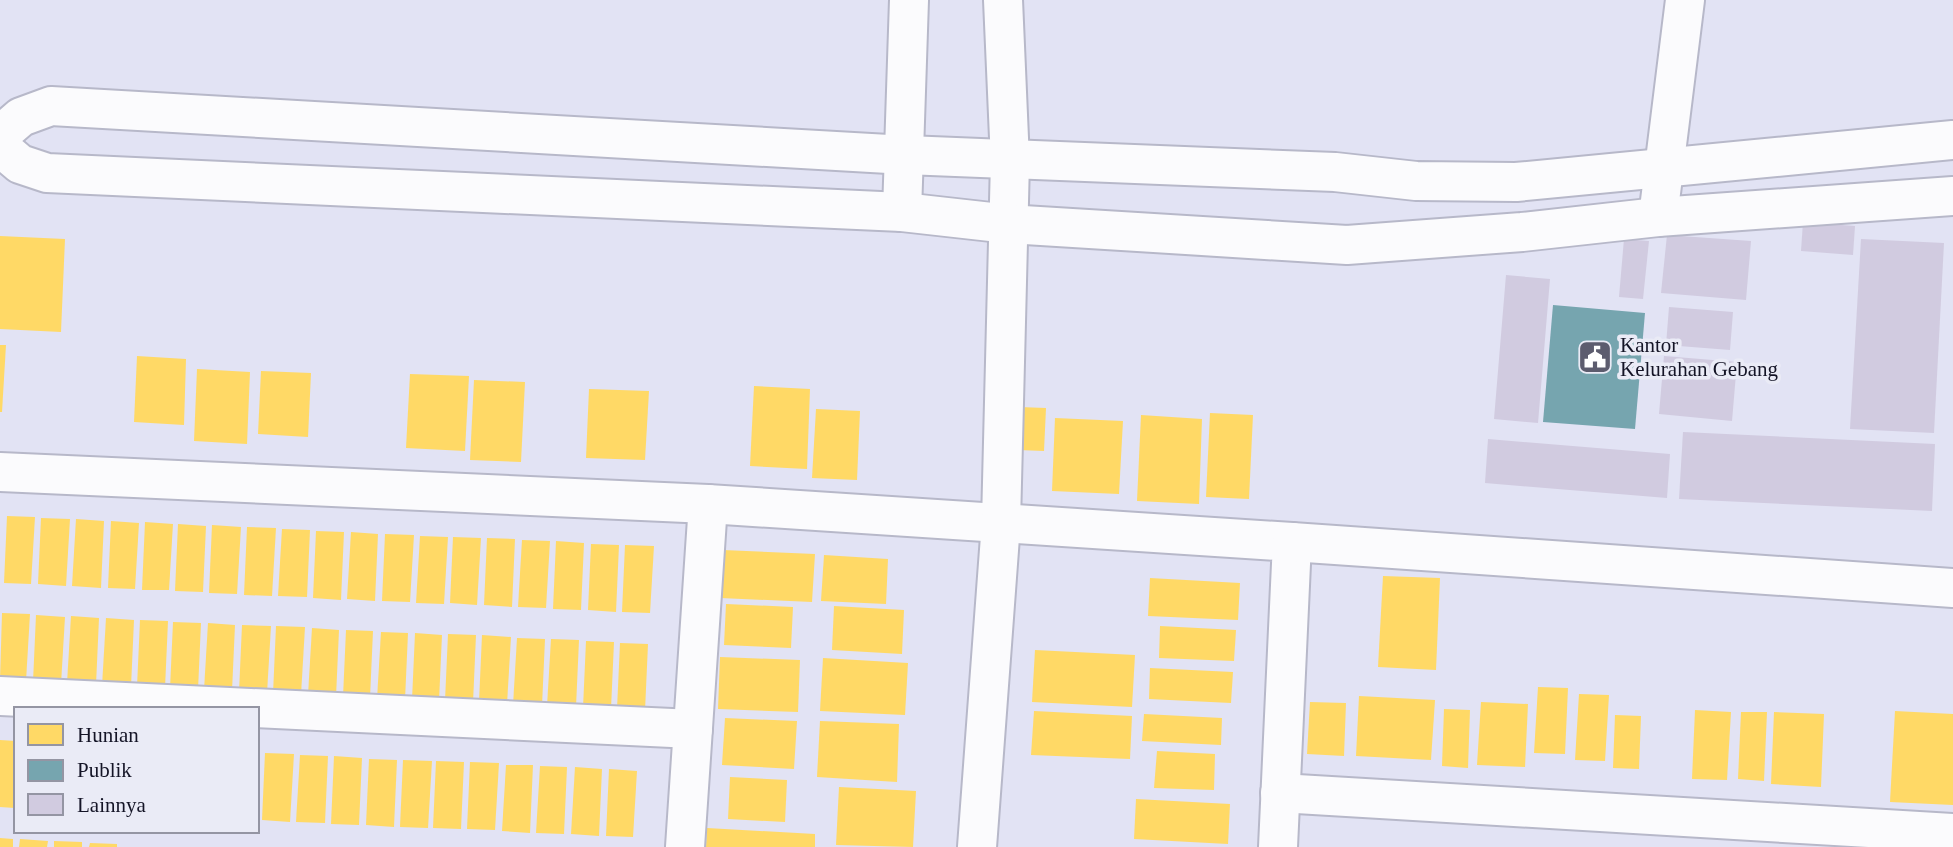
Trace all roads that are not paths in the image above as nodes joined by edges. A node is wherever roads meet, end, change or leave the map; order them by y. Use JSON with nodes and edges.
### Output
{"nodes":[{"id":1,"x":909,"y":0,"type":"edge"},
{"id":2,"x":1003,"y":0,"type":"edge"},
{"id":3,"x":1685,"y":0,"type":"edge"},
{"id":4,"x":0,"y":135,"type":"edge"},
{"id":5,"x":1953,"y":140,"type":"edge"},
{"id":6,"x":0,"y":147,"type":"edge"},
{"id":7,"x":906,"y":155,"type":"junction"},
{"id":8,"x":1010,"y":161,"type":"junction"},
{"id":9,"x":1664,"y":168,"type":"junction"},
{"id":10,"x":1953,"y":197,"type":"edge"},
{"id":11,"x":902,"y":212,"type":"junction"},
{"id":12,"x":1658,"y":217,"type":"junction"},
{"id":13,"x":1009,"y":224,"type":"junction"},
{"id":14,"x":0,"y":472,"type":"edge"},
{"id":15,"x":708,"y":504,"type":"junction"},
{"id":16,"x":1001,"y":523,"type":"junction"},
{"id":17,"x":1292,"y":542,"type":"junction"},
{"id":18,"x":1953,"y":588,"type":"edge"},
{"id":19,"x":0,"y":696,"type":"edge"},
{"id":20,"x":231,"y":707,"type":"edge"},
{"id":21,"x":259,"y":708,"type":"edge"},
{"id":22,"x":693,"y":729,"type":"junction"},
{"id":23,"x":1280,"y":793,"type":"junction"},
{"id":24,"x":1953,"y":833,"type":"edge"},
{"id":25,"x":685,"y":847,"type":"edge"},
{"id":26,"x":977,"y":847,"type":"edge"},
{"id":27,"x":1278,"y":847,"type":"edge"}],
"edges":[{"from":1,"to":7,"type":"street"},
{"from":2,"to":8,"type":"street"},
{"from":3,"to":9,"type":"street"},
{"from":4,"to":7,"type":"street"},
{"from":5,"to":9,"type":"street"},
{"from":6,"to":11,"type":"street"},
{"from":7,"to":8,"type":"street"},
{"from":7,"to":11,"type":"street"},
{"from":8,"to":9,"type":"street"},
{"from":8,"to":13,"type":"street"},
{"from":9,"to":12,"type":"street"},
{"from":10,"to":12,"type":"street"},
{"from":11,"to":13,"type":"street"},
{"from":12,"to":13,"type":"street"},
{"from":13,"to":16,"type":"street"},
{"from":14,"to":15,"type":"street"},
{"from":15,"to":16,"type":"street"},
{"from":15,"to":22,"type":"street"},
{"from":16,"to":17,"type":"street"},
{"from":16,"to":26,"type":"street"},
{"from":17,"to":18,"type":"street"},
{"from":17,"to":23,"type":"street"},
{"from":19,"to":20,"type":"street"},
{"from":21,"to":22,"type":"street"},
{"from":22,"to":25,"type":"street"},
{"from":23,"to":24,"type":"street"},
{"from":23,"to":27,"type":"street"}]}
